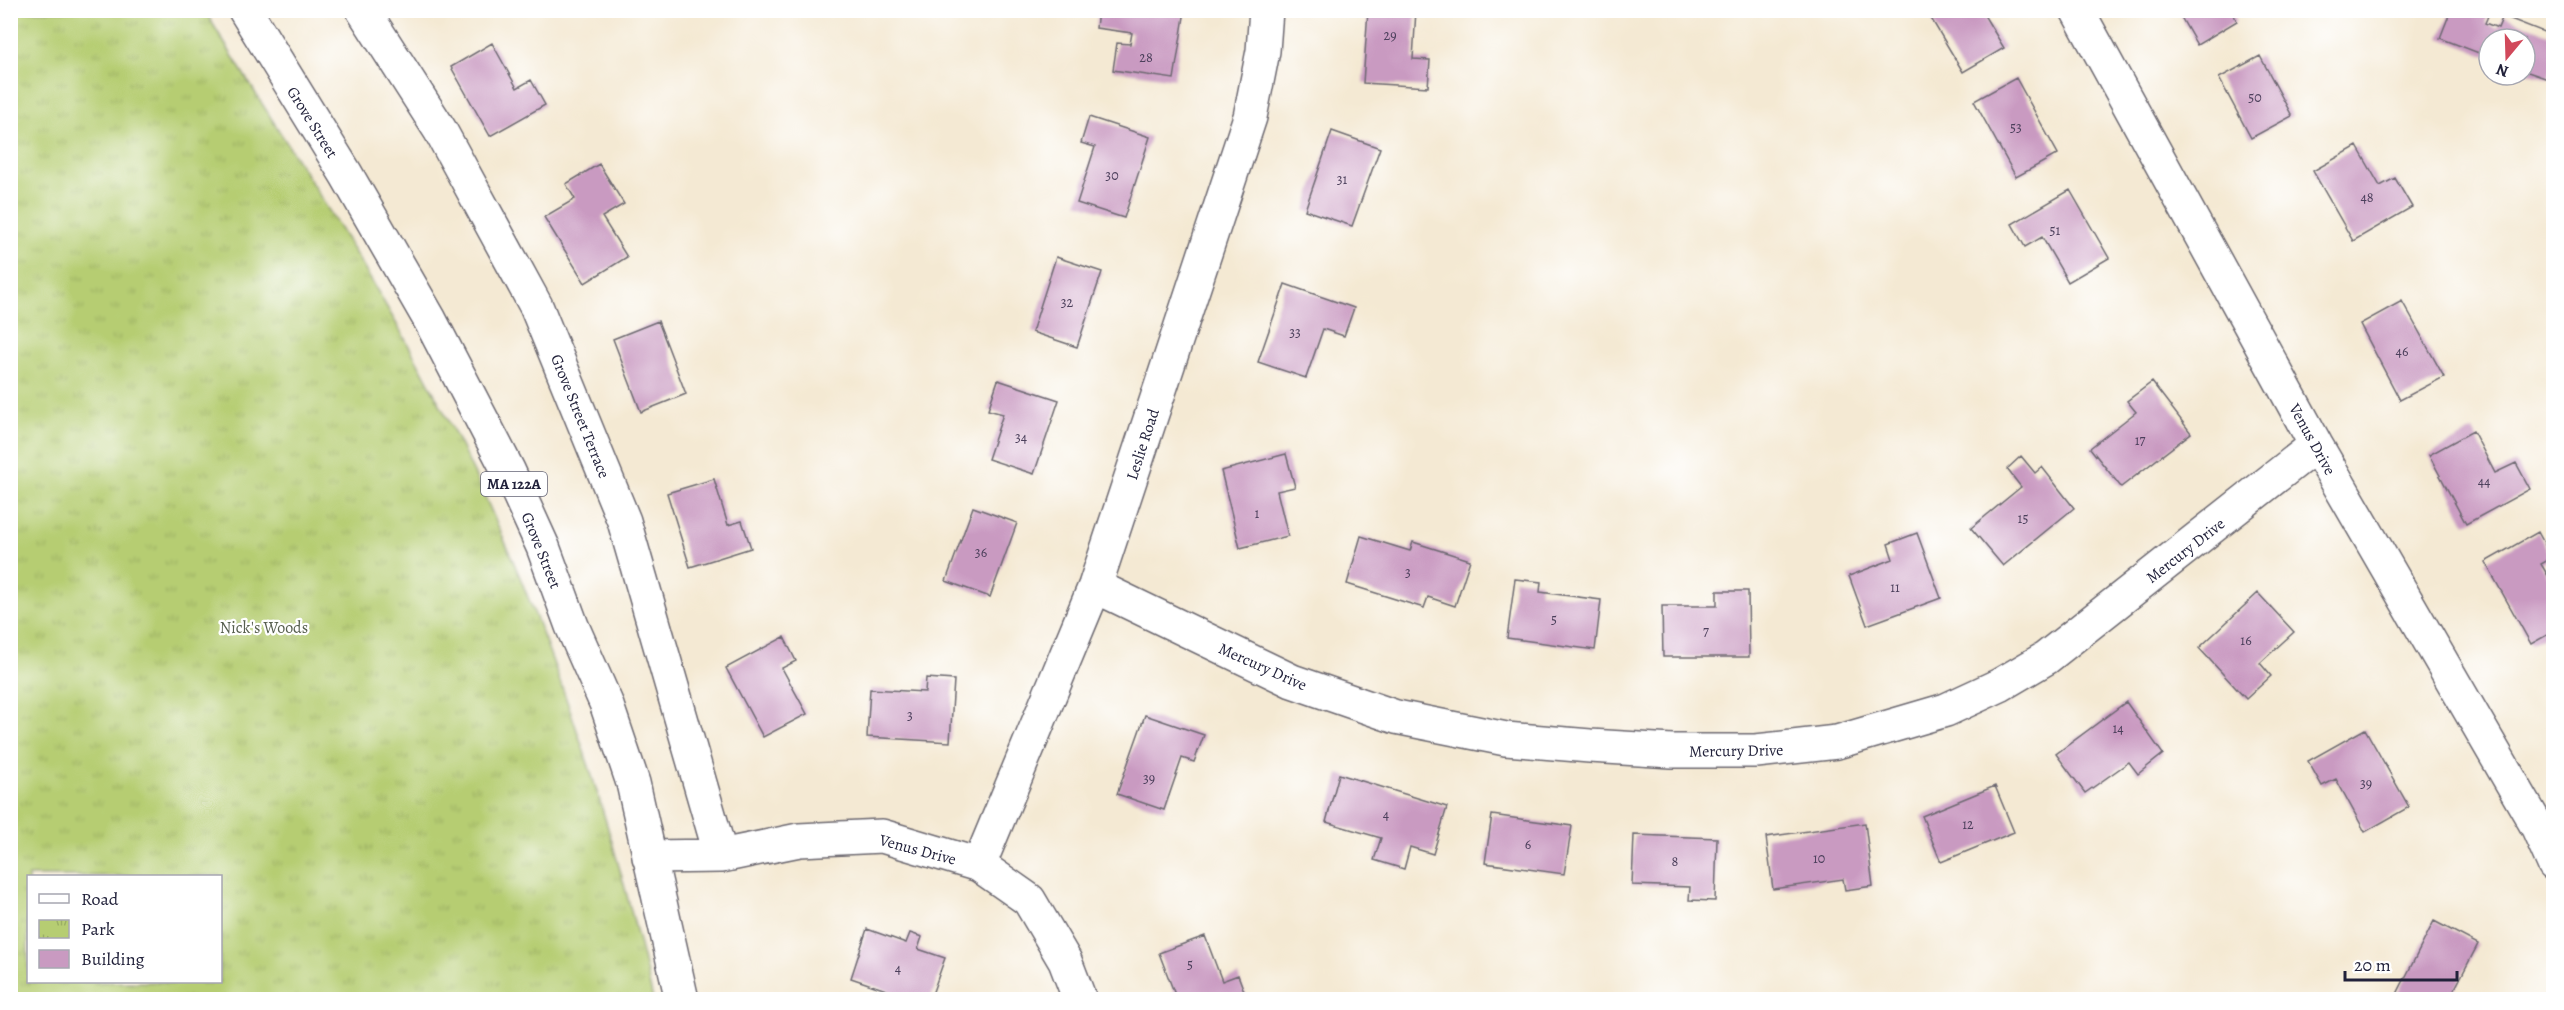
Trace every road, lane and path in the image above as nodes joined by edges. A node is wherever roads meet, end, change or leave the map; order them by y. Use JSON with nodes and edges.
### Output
{"nodes":[{"id":1,"x":245,"y":10,"type":"edge"},
{"id":2,"x":363,"y":10,"type":"edge"},
{"id":3,"x":1266,"y":10,"type":"edge"},
{"id":4,"x":2077,"y":10,"type":"edge"},
{"id":5,"x":2316,"y":445,"type":"junction"},
{"id":6,"x":1095,"y":586,"type":"junction"},
{"id":7,"x":721,"y":856,"type":"junction"},
{"id":8,"x":650,"y":857,"type":"junction"},
{"id":9,"x":2553,"y":864,"type":"edge"},
{"id":10,"x":979,"y":865,"type":"junction"},
{"id":11,"x":682,"y":999,"type":"edge"},
{"id":12,"x":1080,"y":999,"type":"edge"}],
"edges":[{"from":1,"to":8,"type":"street","name":"Grove Street","number":"MA 122A"},
{"from":2,"to":7,"type":"street","name":"Grove Street Terrace"},
{"from":3,"to":6,"type":"street","name":"Leslie Road"},
{"from":4,"to":5,"type":"street","name":"Venus Drive"},
{"from":5,"to":6,"type":"street","name":"Mercury Drive"},
{"from":5,"to":9,"type":"street","name":"Venus Drive"},
{"from":6,"to":10,"type":"street","name":"Leslie Road"},
{"from":7,"to":8,"type":"street","name":"Venus Drive"},
{"from":7,"to":10,"type":"street","name":"Venus Drive"},
{"from":8,"to":11,"type":"street","name":"Grove Street","number":"MA 122A"},
{"from":10,"to":12,"type":"street","name":"Venus Drive"}]}
